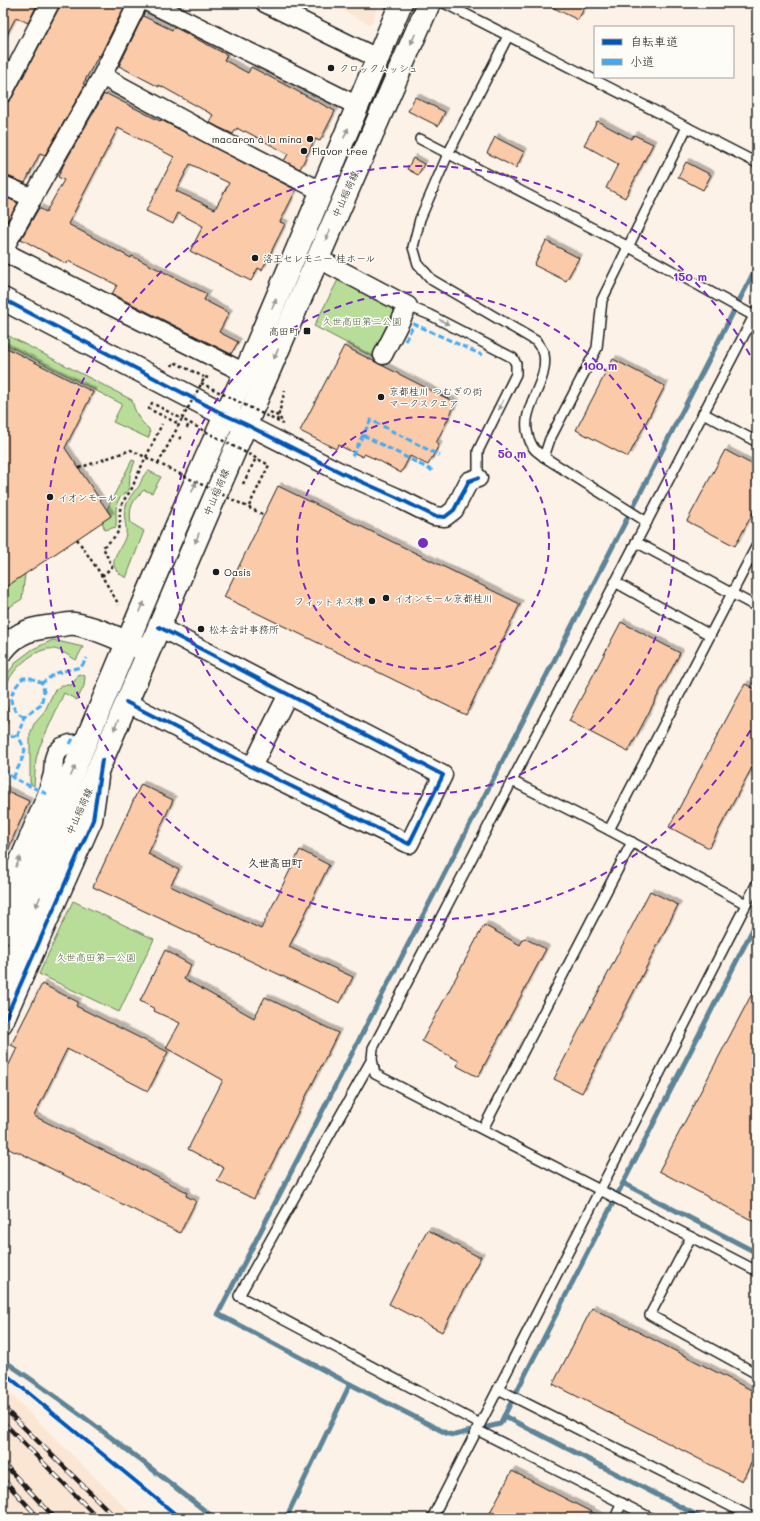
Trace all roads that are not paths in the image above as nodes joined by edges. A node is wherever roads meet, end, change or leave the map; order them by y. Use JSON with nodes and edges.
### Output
{"nodes":[{"id":1,"x":50,"y":3,"type":"edge"},
{"id":2,"x":138,"y":3,"type":"edge"},
{"id":3,"x":150,"y":3,"type":"edge"},
{"id":4,"x":265,"y":3,"type":"edge"},
{"id":5,"x":400,"y":3,"type":"edge"},
{"id":6,"x":429,"y":3,"type":"edge"},
{"id":7,"x":444,"y":3,"type":"edge"},
{"id":8,"x":170,"y":8,"type":"edge"},
{"id":9,"x":508,"y":36,"type":"junction"},
{"id":10,"x":377,"y":58,"type":"junction"},
{"id":11,"x":102,"y":76,"type":"junction"},
{"id":12,"x":3,"y":93,"type":"edge"},
{"id":13,"x":358,"y":106,"type":"junction"},
{"id":14,"x":687,"y":127,"type":"junction"},
{"id":15,"x":420,"y":139,"type":"dead end"},
{"id":16,"x":448,"y":154,"type":"junction"},
{"id":17,"x":757,"y":163,"type":"edge"},
{"id":18,"x":3,"y":184,"type":"edge"},
{"id":19,"x":321,"y":191,"type":"junction"},
{"id":20,"x":33,"y":198,"type":"junction"},
{"id":21,"x":4,"y":245,"type":"edge"},
{"id":22,"x":629,"y":247,"type":"junction"},
{"id":23,"x":317,"y":258,"type":"junction"},
{"id":24,"x":3,"y":299,"type":"edge"},
{"id":25,"x":408,"y":306,"type":"junction"},
{"id":26,"x":756,"y":313,"type":"edge"},
{"id":27,"x":383,"y":355,"type":"dead end"},
{"id":28,"x":245,"y":373,"type":"junction"},
{"id":29,"x":703,"y":413,"type":"junction"},
{"id":30,"x":225,"y":415,"type":"junction"},
{"id":31,"x":245,"y":424,"type":"junction"},
{"id":32,"x":757,"y":442,"type":"edge"},
{"id":33,"x":544,"y":457,"type":"junction"},
{"id":34,"x":478,"y":478,"type":"joint"},
{"id":35,"x":647,"y":522,"type":"junction"},
{"id":36,"x":636,"y":542,"type":"junction"},
{"id":37,"x":757,"y":545,"type":"edge"},
{"id":38,"x":615,"y":582,"type":"junction"},
{"id":39,"x":732,"y":594,"type":"junction"},
{"id":40,"x":757,"y":607,"type":"edge"},
{"id":41,"x":159,"y":627,"type":"junction"},
{"id":42,"x":710,"y":635,"type":"junction"},
{"id":43,"x":127,"y":642,"type":"junction"},
{"id":44,"x":3,"y":650,"type":"edge"},
{"id":45,"x":148,"y":651,"type":"junction"},
{"id":46,"x":288,"y":694,"type":"junction"},
{"id":47,"x":126,"y":702,"type":"junction"},
{"id":48,"x":85,"y":744,"type":"junction"},
{"id":49,"x":102,"y":760,"type":"junction"},
{"id":50,"x":252,"y":767,"type":"junction"},
{"id":51,"x":512,"y":781,"type":"junction"},
{"id":52,"x":609,"y":830,"type":"junction"},
{"id":53,"x":632,"y":842,"type":"junction"},
{"id":54,"x":757,"y":883,"type":"edge"},
{"id":55,"x":3,"y":898,"type":"edge"},
{"id":56,"x":746,"y":904,"type":"junction"},
{"id":57,"x":3,"y":932,"type":"edge"},
{"id":58,"x":3,"y":980,"type":"edge"},
{"id":59,"x":3,"y":1024,"type":"edge"},
{"id":60,"x":372,"y":1059,"type":"junction"},
{"id":61,"x":483,"y":1130,"type":"junction"},
{"id":62,"x":600,"y":1190,"type":"junction"},
{"id":63,"x":691,"y":1237,"type":"junction"},
{"id":64,"x":757,"y":1271,"type":"edge"},
{"id":65,"x":757,"y":1374,"type":"edge"},
{"id":66,"x":498,"y":1389,"type":"junction"},
{"id":67,"x":478,"y":1427,"type":"junction"},
{"id":68,"x":622,"y":1504,"type":"junction"},
{"id":69,"x":432,"y":1518,"type":"edge"},
{"id":70,"x":615,"y":1518,"type":"edge"},
{"id":71,"x":651,"y":1518,"type":"edge"},
{"id":72,"x":754,"y":1518,"type":"edge"}],
"edges":[{"from":1,"to":12,"type":"street"},
{"from":2,"to":11,"type":"street"},
{"from":3,"to":8,"type":"street"},
{"from":4,"to":10,"type":"street"},
{"from":5,"to":10,"type":"main road"},
{"from":6,"to":23,"type":"main road","name":"中山稲荷線","one_way":true},
{"from":7,"to":9,"type":"lane"},
{"from":8,"to":13,"type":"street"},
{"from":9,"to":14,"type":"lane"},
{"from":9,"to":16,"type":"lane"},
{"from":10,"to":13,"type":"main road"},
{"from":11,"to":19,"type":"street"},
{"from":11,"to":20,"type":"street"},
{"from":19,"to":13,"type":"main road","one_way":true},
{"from":14,"to":17,"type":"lane"},
{"from":14,"to":22,"type":"lane"},
{"from":15,"to":16,"type":"lane"},
{"from":16,"to":22,"type":"lane"},
{"from":16,"to":33,"type":"lane"},
{"from":18,"to":20,"type":"street"},
{"from":28,"to":19,"type":"main road","one_way":true},
{"from":20,"to":21,"type":"street"},
{"from":21,"to":28,"type":"street"},
{"from":22,"to":26,"type":"lane"},
{"from":22,"to":33,"type":"lane"},
{"from":23,"to":25,"type":"street"},
{"from":23,"to":31,"type":"main road","name":"中山稲荷線","one_way":true},
{"from":24,"to":30,"type":"main road"},
{"from":25,"to":27,"type":"street"},
{"from":25,"to":34,"type":"lane","one_way":true},
{"from":26,"to":29,"type":"lane"},
{"from":28,"to":30,"type":"main road"},
{"from":29,"to":32,"type":"lane"},
{"from":29,"to":35,"type":"lane"},
{"from":30,"to":31,"type":"main road"},
{"from":43,"to":30,"type":"main road","one_way":true},
{"from":31,"to":34,"type":"street"},
{"from":31,"to":41,"type":"main road","name":"中山稲荷線","one_way":true},
{"from":33,"to":35,"type":"lane"},
{"from":35,"to":36,"type":"lane"},
{"from":36,"to":38,"type":"lane"},
{"from":36,"to":39,"type":"lane"},
{"from":37,"to":39,"type":"lane"},
{"from":38,"to":42,"type":"lane"},
{"from":38,"to":51,"type":"lane"},
{"from":39,"to":40,"type":"lane"},
{"from":39,"to":42,"type":"lane"},
{"from":41,"to":45,"type":"main road","name":"中山稲荷線"},
{"from":41,"to":46,"type":"street"},
{"from":42,"to":52,"type":"lane"},
{"from":43,"to":44,"type":"main road"},
{"from":43,"to":45,"type":"main road"},
{"from":43,"to":48,"type":"main road"},
{"from":45,"to":47,"type":"main road","name":"中山稲荷線"},
{"from":46,"to":50,"type":"street"},
{"from":46,"to":50,"type":"street"},
{"from":47,"to":49,"type":"main road","name":"中山稲荷線","one_way":true},
{"from":47,"to":50,"type":"street"},
{"from":55,"to":48,"type":"street","one_way":true},
{"from":57,"to":48,"type":"main road","one_way":true},
{"from":49,"to":58,"type":"main road","name":"中山稲荷線","one_way":true},
{"from":49,"to":59,"type":"street"},
{"from":51,"to":52,"type":"lane"},
{"from":51,"to":60,"type":"lane"},
{"from":52,"to":53,"type":"lane"},
{"from":53,"to":56,"type":"lane"},
{"from":53,"to":61,"type":"lane"},
{"from":54,"to":56,"type":"lane"},
{"from":56,"to":62,"type":"lane"},
{"from":60,"to":61,"type":"lane"},
{"from":60,"to":67,"type":"lane"},
{"from":61,"to":62,"type":"lane"},
{"from":62,"to":63,"type":"lane"},
{"from":62,"to":66,"type":"lane"},
{"from":63,"to":64,"type":"lane"},
{"from":63,"to":65,"type":"lane"},
{"from":66,"to":67,"type":"lane"},
{"from":66,"to":72,"type":"lane"},
{"from":67,"to":68,"type":"lane"},
{"from":67,"to":69,"type":"lane"},
{"from":68,"to":70,"type":"lane"},
{"from":68,"to":71,"type":"lane"}]}
